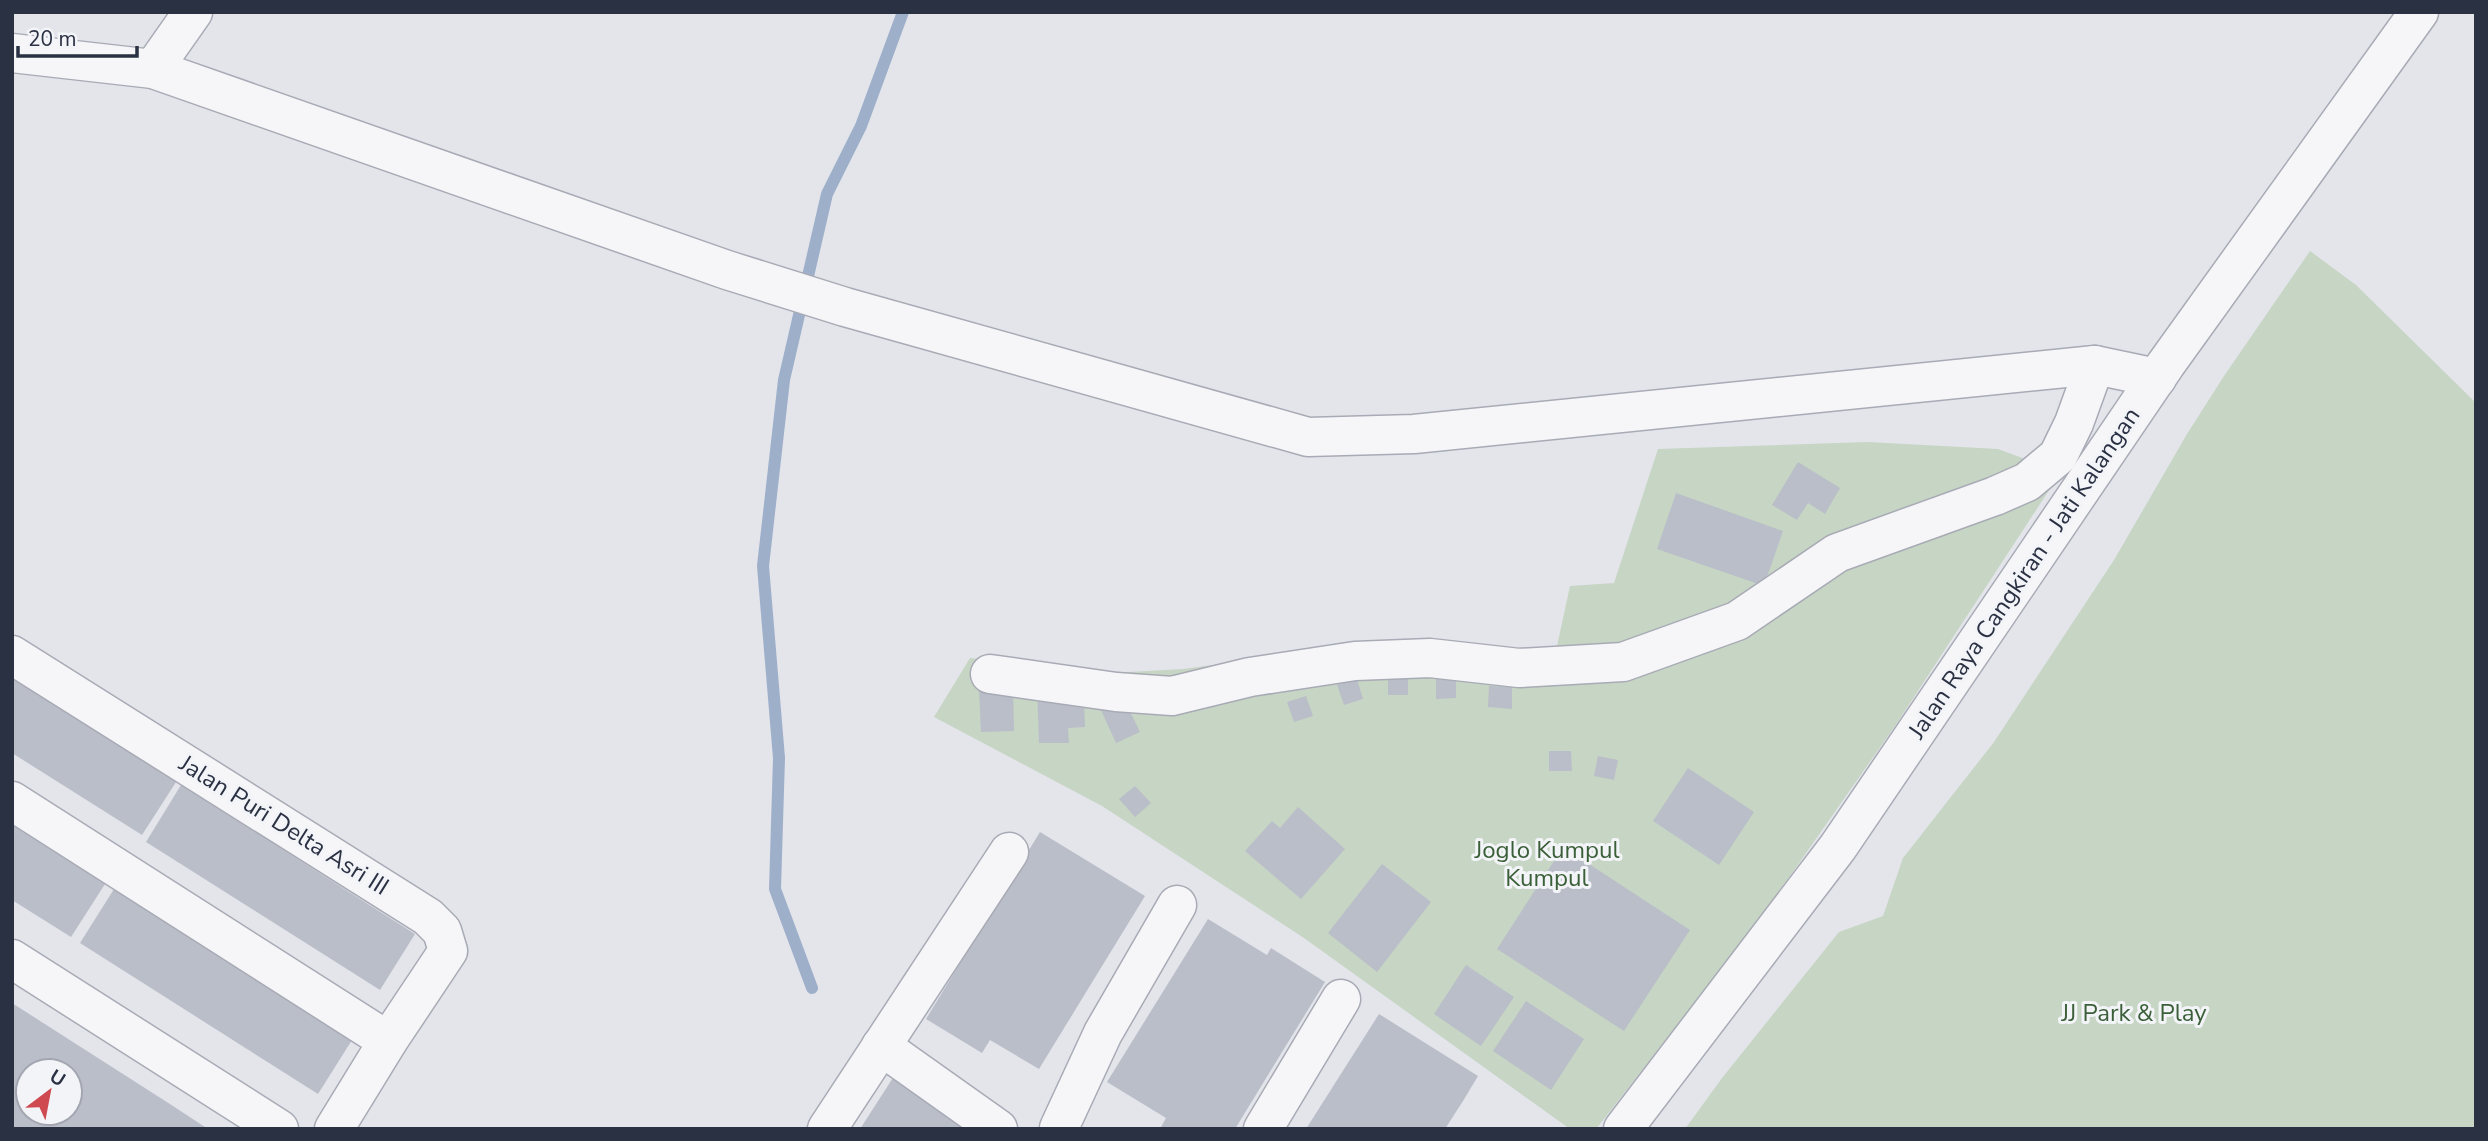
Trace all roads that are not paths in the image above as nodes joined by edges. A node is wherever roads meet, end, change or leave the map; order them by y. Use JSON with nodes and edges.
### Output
{"nodes":[{"id":1,"x":192,"y":12,"type":"edge"},
{"id":2,"x":2419,"y":12,"type":"edge"},
{"id":3,"x":12,"y":53,"type":"edge"},
{"id":4,"x":153,"y":69,"type":"junction"},
{"id":5,"x":2095,"y":365,"type":"junction"},
{"id":6,"x":2157,"y":379,"type":"junction"},
{"id":7,"x":12,"y":655,"type":"edge"},
{"id":8,"x":990,"y":674,"type":"dead end"},
{"id":9,"x":12,"y":801,"type":"edge"},
{"id":10,"x":1009,"y":852,"type":"dead end"},
{"id":11,"x":1177,"y":905,"type":"dead end"},
{"id":12,"x":12,"y":959,"type":"edge"},
{"id":13,"x":1341,"y":999,"type":"dead end"},
{"id":14,"x":387,"y":1041,"type":"junction"},
{"id":15,"x":881,"y":1046,"type":"junction"},
{"id":16,"x":1059,"y":1128,"type":"edge"},
{"id":17,"x":279,"y":1129,"type":"edge"},
{"id":18,"x":334,"y":1129,"type":"edge"},
{"id":19,"x":827,"y":1129,"type":"edge"},
{"id":20,"x":998,"y":1129,"type":"edge"},
{"id":21,"x":1020,"y":1129,"type":"edge"},
{"id":22,"x":1263,"y":1129,"type":"edge"},
{"id":23,"x":1623,"y":1129,"type":"edge"}],
"edges":[{"from":1,"to":4,"type":"street"},
{"from":2,"to":6,"type":"street","name":"Jalan Raya Cangkiran - Jati Kalangan"},
{"from":3,"to":4,"type":"street"},
{"from":4,"to":5,"type":"street"},
{"from":5,"to":6,"type":"street"},
{"from":5,"to":8,"type":"street"},
{"from":6,"to":23,"type":"street","name":"Jalan Raya Cangkiran - Jati Kalangan"},
{"from":7,"to":14,"type":"street","name":"Jalan Puri Delta Asri III"},
{"from":9,"to":14,"type":"street"},
{"from":10,"to":15,"type":"street"},
{"from":11,"to":16,"type":"street"},
{"from":12,"to":17,"type":"street"},
{"from":13,"to":22,"type":"street"},
{"from":14,"to":18,"type":"street","name":"Jalan Puri Delta Asri III"},
{"from":15,"to":19,"type":"street"},
{"from":15,"to":20,"type":"street"},
{"from":16,"to":21,"type":"street"}]}
